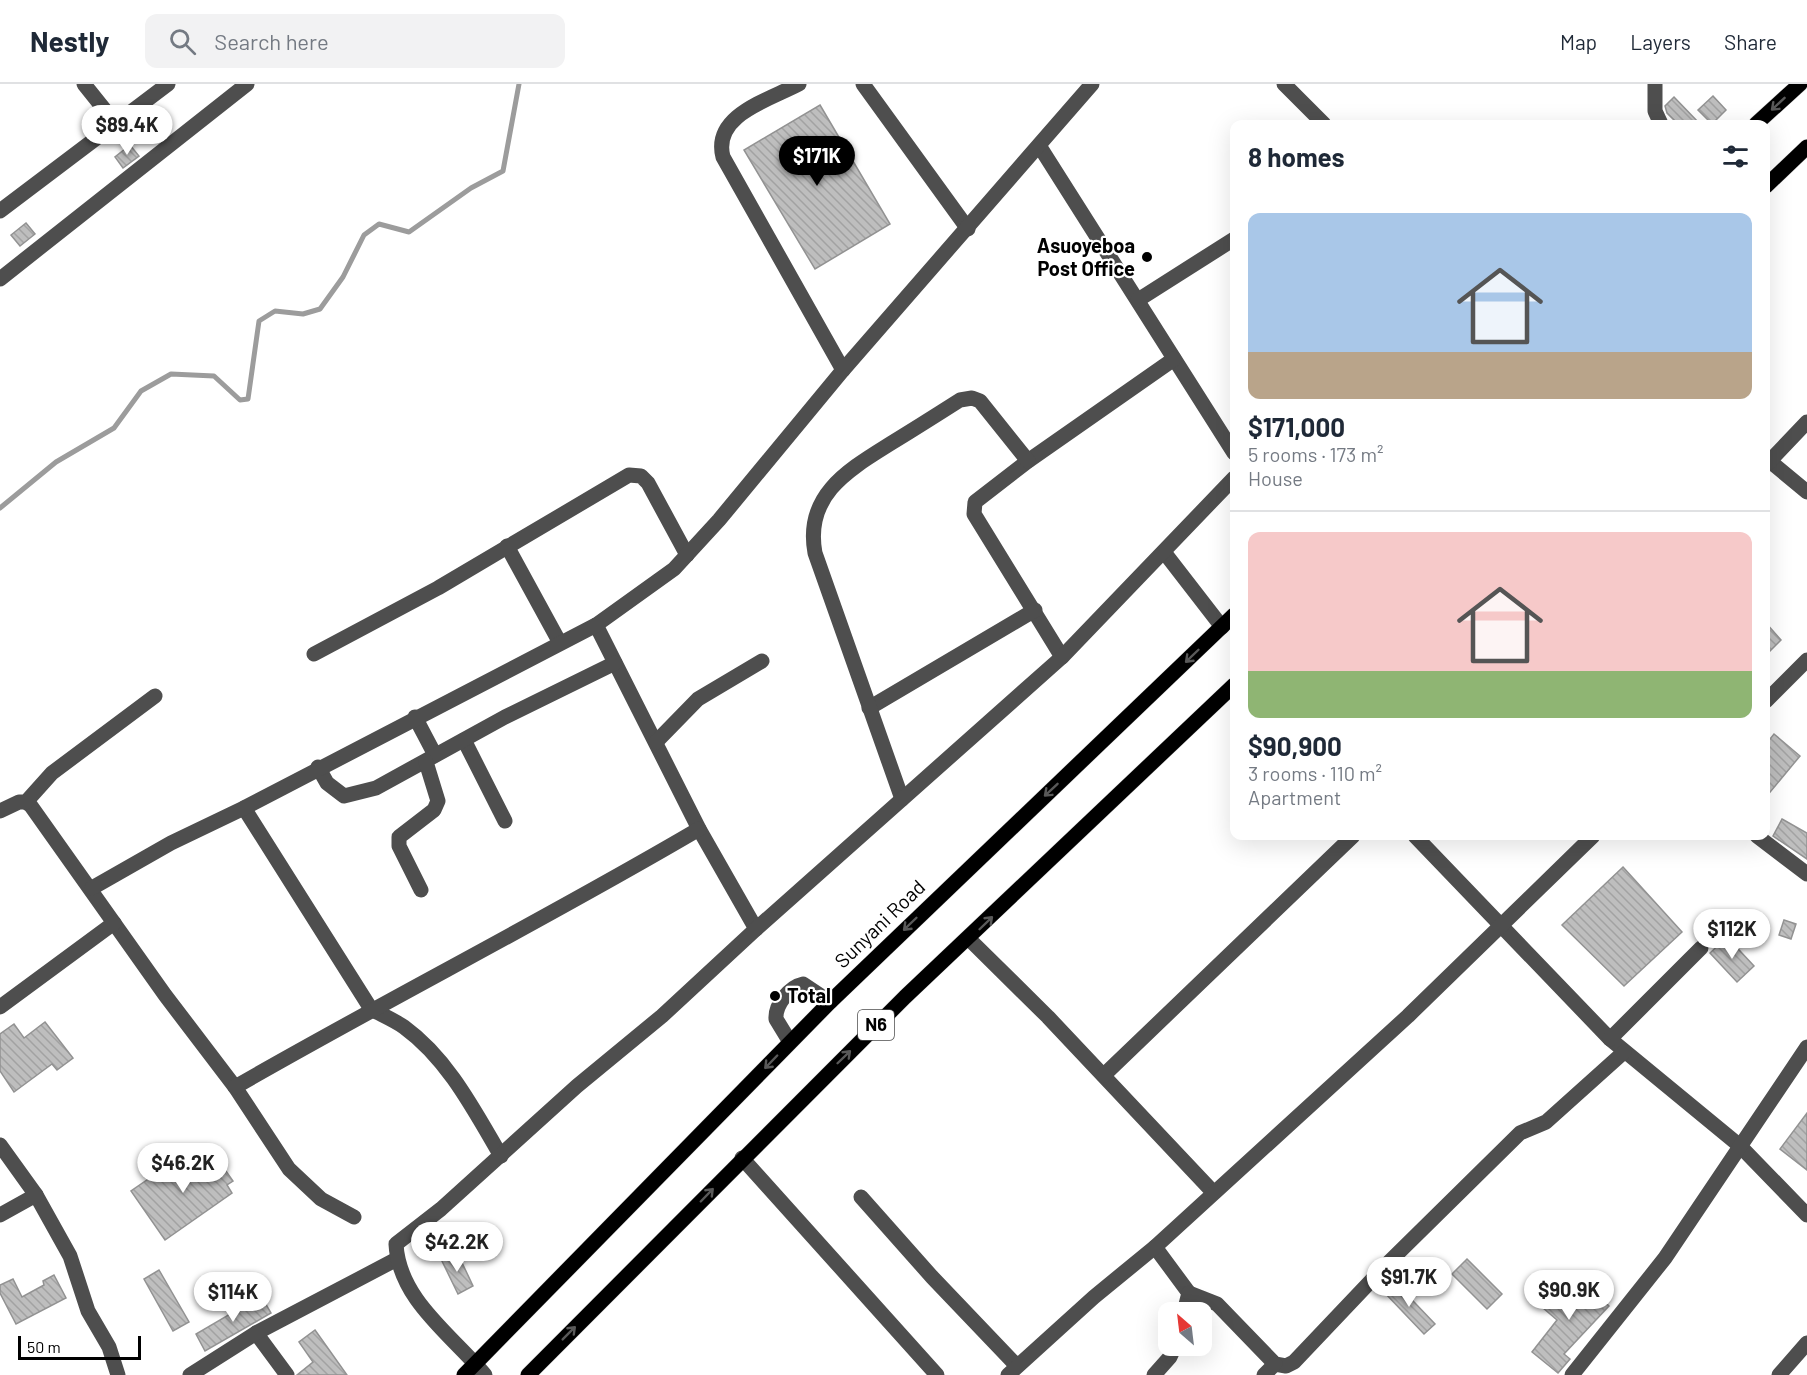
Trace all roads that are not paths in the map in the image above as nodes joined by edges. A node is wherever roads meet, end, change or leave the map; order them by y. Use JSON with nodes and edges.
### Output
{"nodes":[{"id":1,"x":84,"y":84,"type":"edge"},
{"id":2,"x":168,"y":84,"type":"edge"},
{"id":3,"x":248,"y":84,"type":"edge"},
{"id":4,"x":799,"y":84,"type":"edge"},
{"id":5,"x":863,"y":84,"type":"edge"},
{"id":6,"x":1092,"y":84,"type":"edge"},
{"id":7,"x":1284,"y":84,"type":"edge"},
{"id":8,"x":1654,"y":84,"type":"edge"},
{"id":9,"x":1800,"y":84,"type":"edge"},
{"id":10,"x":1320,"y":120,"type":"edge"},
{"id":11,"x":1659,"y":120,"type":"edge"},
{"id":12,"x":1760,"y":120,"type":"edge"},
{"id":13,"x":116,"y":124,"type":"junction"},
{"id":14,"x":1040,"y":147,"type":"junction"},
{"id":15,"x":1807,"y":147,"type":"edge"},
{"id":16,"x":1770,"y":182,"type":"edge"},
{"id":17,"x":0,"y":211,"type":"edge"},
{"id":18,"x":968,"y":229,"type":"junction"},
{"id":19,"x":1230,"y":242,"type":"edge"},
{"id":20,"x":0,"y":279,"type":"edge"},
{"id":21,"x":1138,"y":300,"type":"junction"},
{"id":22,"x":1174,"y":359,"type":"junction"},
{"id":23,"x":843,"y":370,"type":"junction"},
{"id":24,"x":1807,"y":422,"type":"edge"},
{"id":25,"x":1230,"y":447,"type":"edge"},
{"id":26,"x":1770,"y":458,"type":"edge"},
{"id":27,"x":1028,"y":461,"type":"junction"},
{"id":28,"x":1770,"y":463,"type":"edge"},
{"id":29,"x":1230,"y":482,"type":"edge"},
{"id":30,"x":1807,"y":492,"type":"edge"},
{"id":31,"x":507,"y":546,"type":"junction"},
{"id":32,"x":1164,"y":552,"type":"junction"},
{"id":33,"x":687,"y":555,"type":"junction"},
{"id":34,"x":1035,"y":610,"type":"junction"},
{"id":35,"x":1230,"y":619,"type":"edge"},
{"id":36,"x":596,"y":625,"type":"junction"},
{"id":37,"x":1222,"y":627,"type":"junction"},
{"id":38,"x":560,"y":643,"type":"junction"},
{"id":39,"x":315,"y":654,"type":"dead end"},
{"id":40,"x":1062,"y":657,"type":"junction"},
{"id":41,"x":1807,"y":660,"type":"edge"},
{"id":42,"x":762,"y":661,"type":"dead end"},
{"id":43,"x":615,"y":663,"type":"junction"},
{"id":44,"x":1230,"y":689,"type":"edge"},
{"id":45,"x":155,"y":696,"type":"dead end"},
{"id":46,"x":1770,"y":697,"type":"edge"},
{"id":47,"x":869,"y":708,"type":"junction"},
{"id":48,"x":415,"y":717,"type":"junction"},
{"id":49,"x":464,"y":740,"type":"junction"},
{"id":50,"x":656,"y":742,"type":"junction"},
{"id":51,"x":430,"y":758,"type":"junction"},
{"id":52,"x":318,"y":767,"type":"junction"},
{"id":53,"x":902,"y":799,"type":"junction"},
{"id":54,"x":26,"y":802,"type":"junction"},
{"id":55,"x":244,"y":808,"type":"junction"},
{"id":56,"x":0,"y":811,"type":"edge"},
{"id":57,"x":505,"y":821,"type":"dead end"},
{"id":58,"x":699,"y":829,"type":"junction"},
{"id":59,"x":1349,"y":840,"type":"edge"},
{"id":60,"x":1419,"y":840,"type":"edge"},
{"id":61,"x":1589,"y":840,"type":"edge"},
{"id":62,"x":1762,"y":840,"type":"edge"},
{"id":63,"x":1807,"y":874,"type":"edge"},
{"id":64,"x":92,"y":888,"type":"junction"},
{"id":65,"x":421,"y":890,"type":"dead end"},
{"id":66,"x":114,"y":922,"type":"junction"},
{"id":67,"x":1501,"y":926,"type":"junction"},
{"id":68,"x":756,"y":928,"type":"junction"},
{"id":69,"x":969,"y":939,"type":"junction"},
{"id":70,"x":1701,"y":948,"type":"dead end"},
{"id":71,"x":830,"y":1002,"type":"junction"},
{"id":72,"x":0,"y":1007,"type":"edge"},
{"id":73,"x":371,"y":1009,"type":"junction"},
{"id":74,"x":1610,"y":1039,"type":"junction"},
{"id":75,"x":790,"y":1042,"type":"junction"},
{"id":76,"x":1807,"y":1047,"type":"edge"},
{"id":77,"x":1623,"y":1052,"type":"junction"},
{"id":78,"x":1104,"y":1075,"type":"junction"},
{"id":79,"x":235,"y":1088,"type":"junction"},
{"id":80,"x":0,"y":1145,"type":"edge"},
{"id":81,"x":1740,"y":1146,"type":"junction"},
{"id":82,"x":501,"y":1156,"type":"junction"},
{"id":83,"x":742,"y":1158,"type":"junction"},
{"id":84,"x":1213,"y":1192,"type":"junction"},
{"id":85,"x":36,"y":1195,"type":"junction"},
{"id":86,"x":861,"y":1197,"type":"dead end"},
{"id":87,"x":0,"y":1215,"type":"edge"},
{"id":88,"x":1807,"y":1215,"type":"edge"},
{"id":89,"x":354,"y":1216,"type":"dead end"},
{"id":90,"x":1155,"y":1247,"type":"junction"},
{"id":91,"x":397,"y":1259,"type":"junction"},
{"id":92,"x":1189,"y":1293,"type":"junction"},
{"id":93,"x":1187,"y":1302,"type":"edge"},
{"id":94,"x":256,"y":1333,"type":"junction"},
{"id":95,"x":1807,"y":1343,"type":"edge"},
{"id":96,"x":1170,"y":1356,"type":"edge"},
{"id":97,"x":480,"y":1369,"type":"edge"},
{"id":98,"x":1270,"y":1369,"type":"edge"},
{"id":99,"x":1013,"y":1371,"type":"edge"},
{"id":100,"x":118,"y":1375,"type":"edge"},
{"id":101,"x":190,"y":1375,"type":"edge"},
{"id":102,"x":287,"y":1375,"type":"edge"},
{"id":103,"x":464,"y":1375,"type":"edge"},
{"id":104,"x":528,"y":1375,"type":"edge"},
{"id":105,"x":937,"y":1375,"type":"edge"},
{"id":106,"x":1154,"y":1375,"type":"edge"},
{"id":107,"x":1572,"y":1375,"type":"edge"},
{"id":108,"x":1779,"y":1375,"type":"edge"}],
"edges":[{"from":1,"to":13,"type":"street"},
{"from":2,"to":13,"type":"street"},
{"from":3,"to":20,"type":"street"},
{"from":4,"to":23,"type":"street"},
{"from":5,"to":18,"type":"street"},
{"from":6,"to":14,"type":"street"},
{"from":7,"to":10,"type":"street"},
{"from":8,"to":11,"type":"street"},
{"from":9,"to":12,"type":"main road","one_way":true},
{"from":13,"to":17,"type":"street"},
{"from":14,"to":18,"type":"street"},
{"from":14,"to":21,"type":"street"},
{"from":15,"to":16,"type":"main road"},
{"from":18,"to":23,"type":"street"},
{"from":19,"to":21,"type":"street"},
{"from":21,"to":22,"type":"street"},
{"from":22,"to":25,"type":"street"},
{"from":22,"to":27,"type":"street"},
{"from":23,"to":33,"type":"street"},
{"from":24,"to":26,"type":"street"},
{"from":27,"to":34,"type":"street"},
{"from":27,"to":47,"type":"street"},
{"from":28,"to":30,"type":"street"},
{"from":29,"to":32,"type":"street"},
{"from":31,"to":33,"type":"street"},
{"from":31,"to":38,"type":"street"},
{"from":31,"to":39,"type":"street"},
{"from":32,"to":37,"type":"street"},
{"from":32,"to":40,"type":"street"},
{"from":33,"to":36,"type":"street"},
{"from":34,"to":40,"type":"street"},
{"from":34,"to":47,"type":"street"},
{"from":35,"to":37,"type":"main road","name":"Sunyani Road","number":"N6"},
{"from":36,"to":38,"type":"street"},
{"from":36,"to":43,"type":"street"},
{"from":37,"to":71,"type":"main road","name":"Sunyani Road","number":"N6","one_way":true},
{"from":38,"to":48,"type":"street"},
{"from":40,"to":53,"type":"street"},
{"from":41,"to":46,"type":"street"},
{"from":42,"to":50,"type":"street"},
{"from":43,"to":49,"type":"street"},
{"from":43,"to":50,"type":"street"},
{"from":69,"to":44,"type":"main road","number":"N6","one_way":true},
{"from":45,"to":54,"type":"street"},
{"from":47,"to":53,"type":"street"},
{"from":48,"to":51,"type":"street"},
{"from":48,"to":52,"type":"street"},
{"from":49,"to":51,"type":"street"},
{"from":49,"to":57,"type":"street"},
{"from":50,"to":58,"type":"street"},
{"from":51,"to":52,"type":"street"},
{"from":51,"to":65,"type":"street"},
{"from":52,"to":55,"type":"street"},
{"from":53,"to":68,"type":"street"},
{"from":54,"to":56,"type":"street"},
{"from":54,"to":64,"type":"street"},
{"from":55,"to":64,"type":"street"},
{"from":55,"to":73,"type":"street"},
{"from":58,"to":68,"type":"street"},
{"from":58,"to":73,"type":"street"},
{"from":59,"to":78,"type":"street"},
{"from":60,"to":67,"type":"street"},
{"from":61,"to":67,"type":"street"},
{"from":62,"to":63,"type":"street"},
{"from":64,"to":66,"type":"street"},
{"from":66,"to":72,"type":"street"},
{"from":66,"to":79,"type":"street"},
{"from":67,"to":74,"type":"street"},
{"from":67,"to":84,"type":"street"},
{"from":68,"to":82,"type":"street"},
{"from":69,"to":78,"type":"street"},
{"from":83,"to":69,"type":"main road","number":"N6","one_way":true},
{"from":70,"to":74,"type":"street"},
{"from":71,"to":75,"type":"main road","name":"Sunyani Road","number":"N6"},
{"from":71,"to":75,"type":"street"},
{"from":73,"to":79,"type":"street"},
{"from":73,"to":82,"type":"street"},
{"from":74,"to":77,"type":"street"},
{"from":75,"to":97,"type":"main road","name":"Sunyani Road","number":"N6","one_way":true},
{"from":76,"to":81,"type":"street"},
{"from":77,"to":81,"type":"street"},
{"from":77,"to":98,"type":"street"},
{"from":78,"to":84,"type":"street"},
{"from":79,"to":89,"type":"street"},
{"from":80,"to":85,"type":"street"},
{"from":81,"to":88,"type":"street"},
{"from":81,"to":107,"type":"street"},
{"from":82,"to":91,"type":"street"},
{"from":104,"to":83,"type":"main road","number":"N6","one_way":true},
{"from":83,"to":105,"type":"street"},
{"from":84,"to":90,"type":"street"},
{"from":85,"to":87,"type":"street"},
{"from":85,"to":100,"type":"street"},
{"from":86,"to":99,"type":"street"},
{"from":90,"to":92,"type":"street"},
{"from":90,"to":99,"type":"street"},
{"from":91,"to":94,"type":"street"},
{"from":91,"to":97,"type":"street"},
{"from":92,"to":93,"type":"street"},
{"from":92,"to":98,"type":"street"},
{"from":94,"to":101,"type":"street"},
{"from":94,"to":102,"type":"street"},
{"from":95,"to":108,"type":"street"},
{"from":96,"to":106,"type":"street"},
{"from":97,"to":103,"type":"main road","name":"Sunyani Road","number":"N6"}]}
